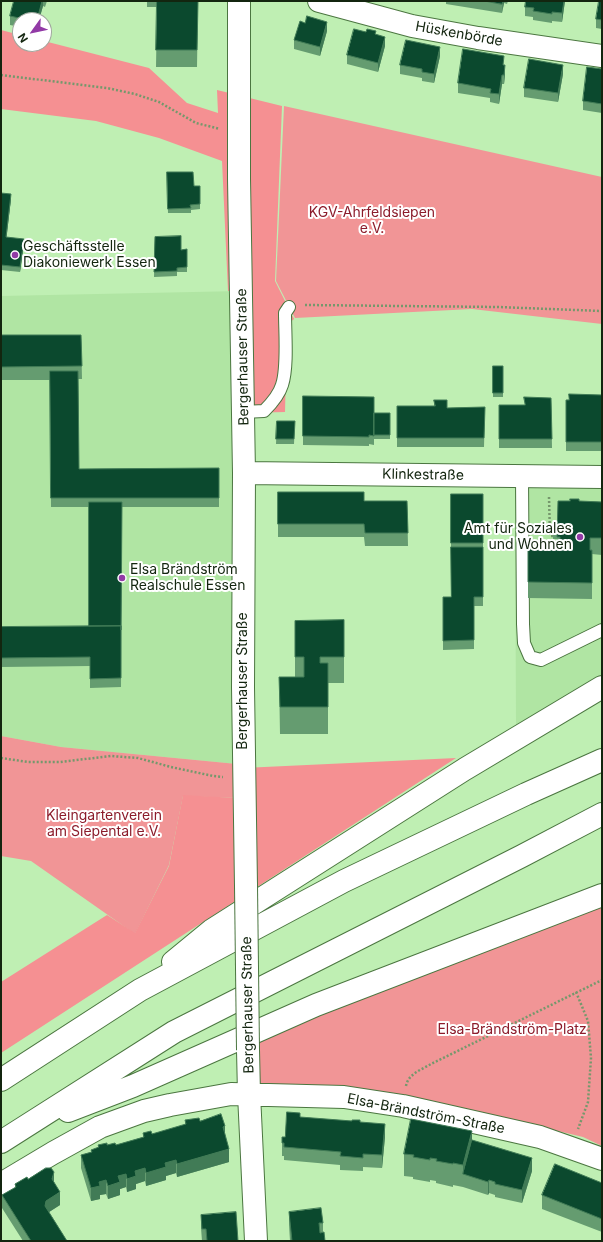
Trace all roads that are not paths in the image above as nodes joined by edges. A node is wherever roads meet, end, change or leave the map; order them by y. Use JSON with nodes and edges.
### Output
{"nodes":[{"id":1,"x":239,"y":1,"type":"edge"},
{"id":2,"x":319,"y":1,"type":"edge"},
{"id":3,"x":602,"y":56,"type":"edge"},
{"id":4,"x":289,"y":307,"type":"road end"},
{"id":5,"x":243,"y":412,"type":"junction"},
{"id":6,"x":244,"y":473,"type":"junction"},
{"id":7,"x":522,"y":477,"type":"junction"},
{"id":8,"x":602,"y":477,"type":"edge"},
{"id":9,"x":602,"y":630,"type":"edge"},
{"id":10,"x":602,"y":687,"type":"edge"},
{"id":11,"x":602,"y":760,"type":"edge"},
{"id":12,"x":602,"y":814,"type":"edge"},
{"id":13,"x":602,"y":894,"type":"edge"},
{"id":14,"x":140,"y":990,"type":"junction"},
{"id":15,"x":1,"y":1080,"type":"edge"},
{"id":16,"x":249,"y":1094,"type":"junction"},
{"id":17,"x":22,"y":1128,"type":"junction"},
{"id":18,"x":1,"y":1142,"type":"edge"},
{"id":19,"x":602,"y":1159,"type":"edge"},
{"id":20,"x":1,"y":1184,"type":"edge"},
{"id":21,"x":256,"y":1241,"type":"edge"}],
"edges":[{"from":1,"to":5,"type":"main road","name":"Bergerhauser Straße"},
{"from":2,"to":3,"type":"main road","name":"Hüskenbörde"},
{"from":4,"to":5,"type":"lane"},
{"from":5,"to":6,"type":"main road","name":"Bergerhauser Straße"},
{"from":6,"to":7,"type":"main road","name":"Klinkestraße"},
{"from":6,"to":16,"type":"main road","name":"Bergerhauser Straße","bridge":true},
{"from":7,"to":8,"type":"main road","name":"Klinkestraße"},
{"from":7,"to":9,"type":"lane"},
{"from":10,"to":14,"type":"main road"},
{"from":11,"to":14,"type":"main road"},
{"from":12,"to":17,"type":"main road"},
{"from":13,"to":17,"type":"main road"},
{"from":14,"to":15,"type":"main road"},
{"from":16,"to":19,"type":"main road","name":"Elsa-Brändström-Straße"},
{"from":16,"to":20,"type":"main road","name":"Elsa-Brändström-Straße"},
{"from":16,"to":21,"type":"main road","name":"Bergerhauser Straße"},
{"from":17,"to":18,"type":"main road"}]}
